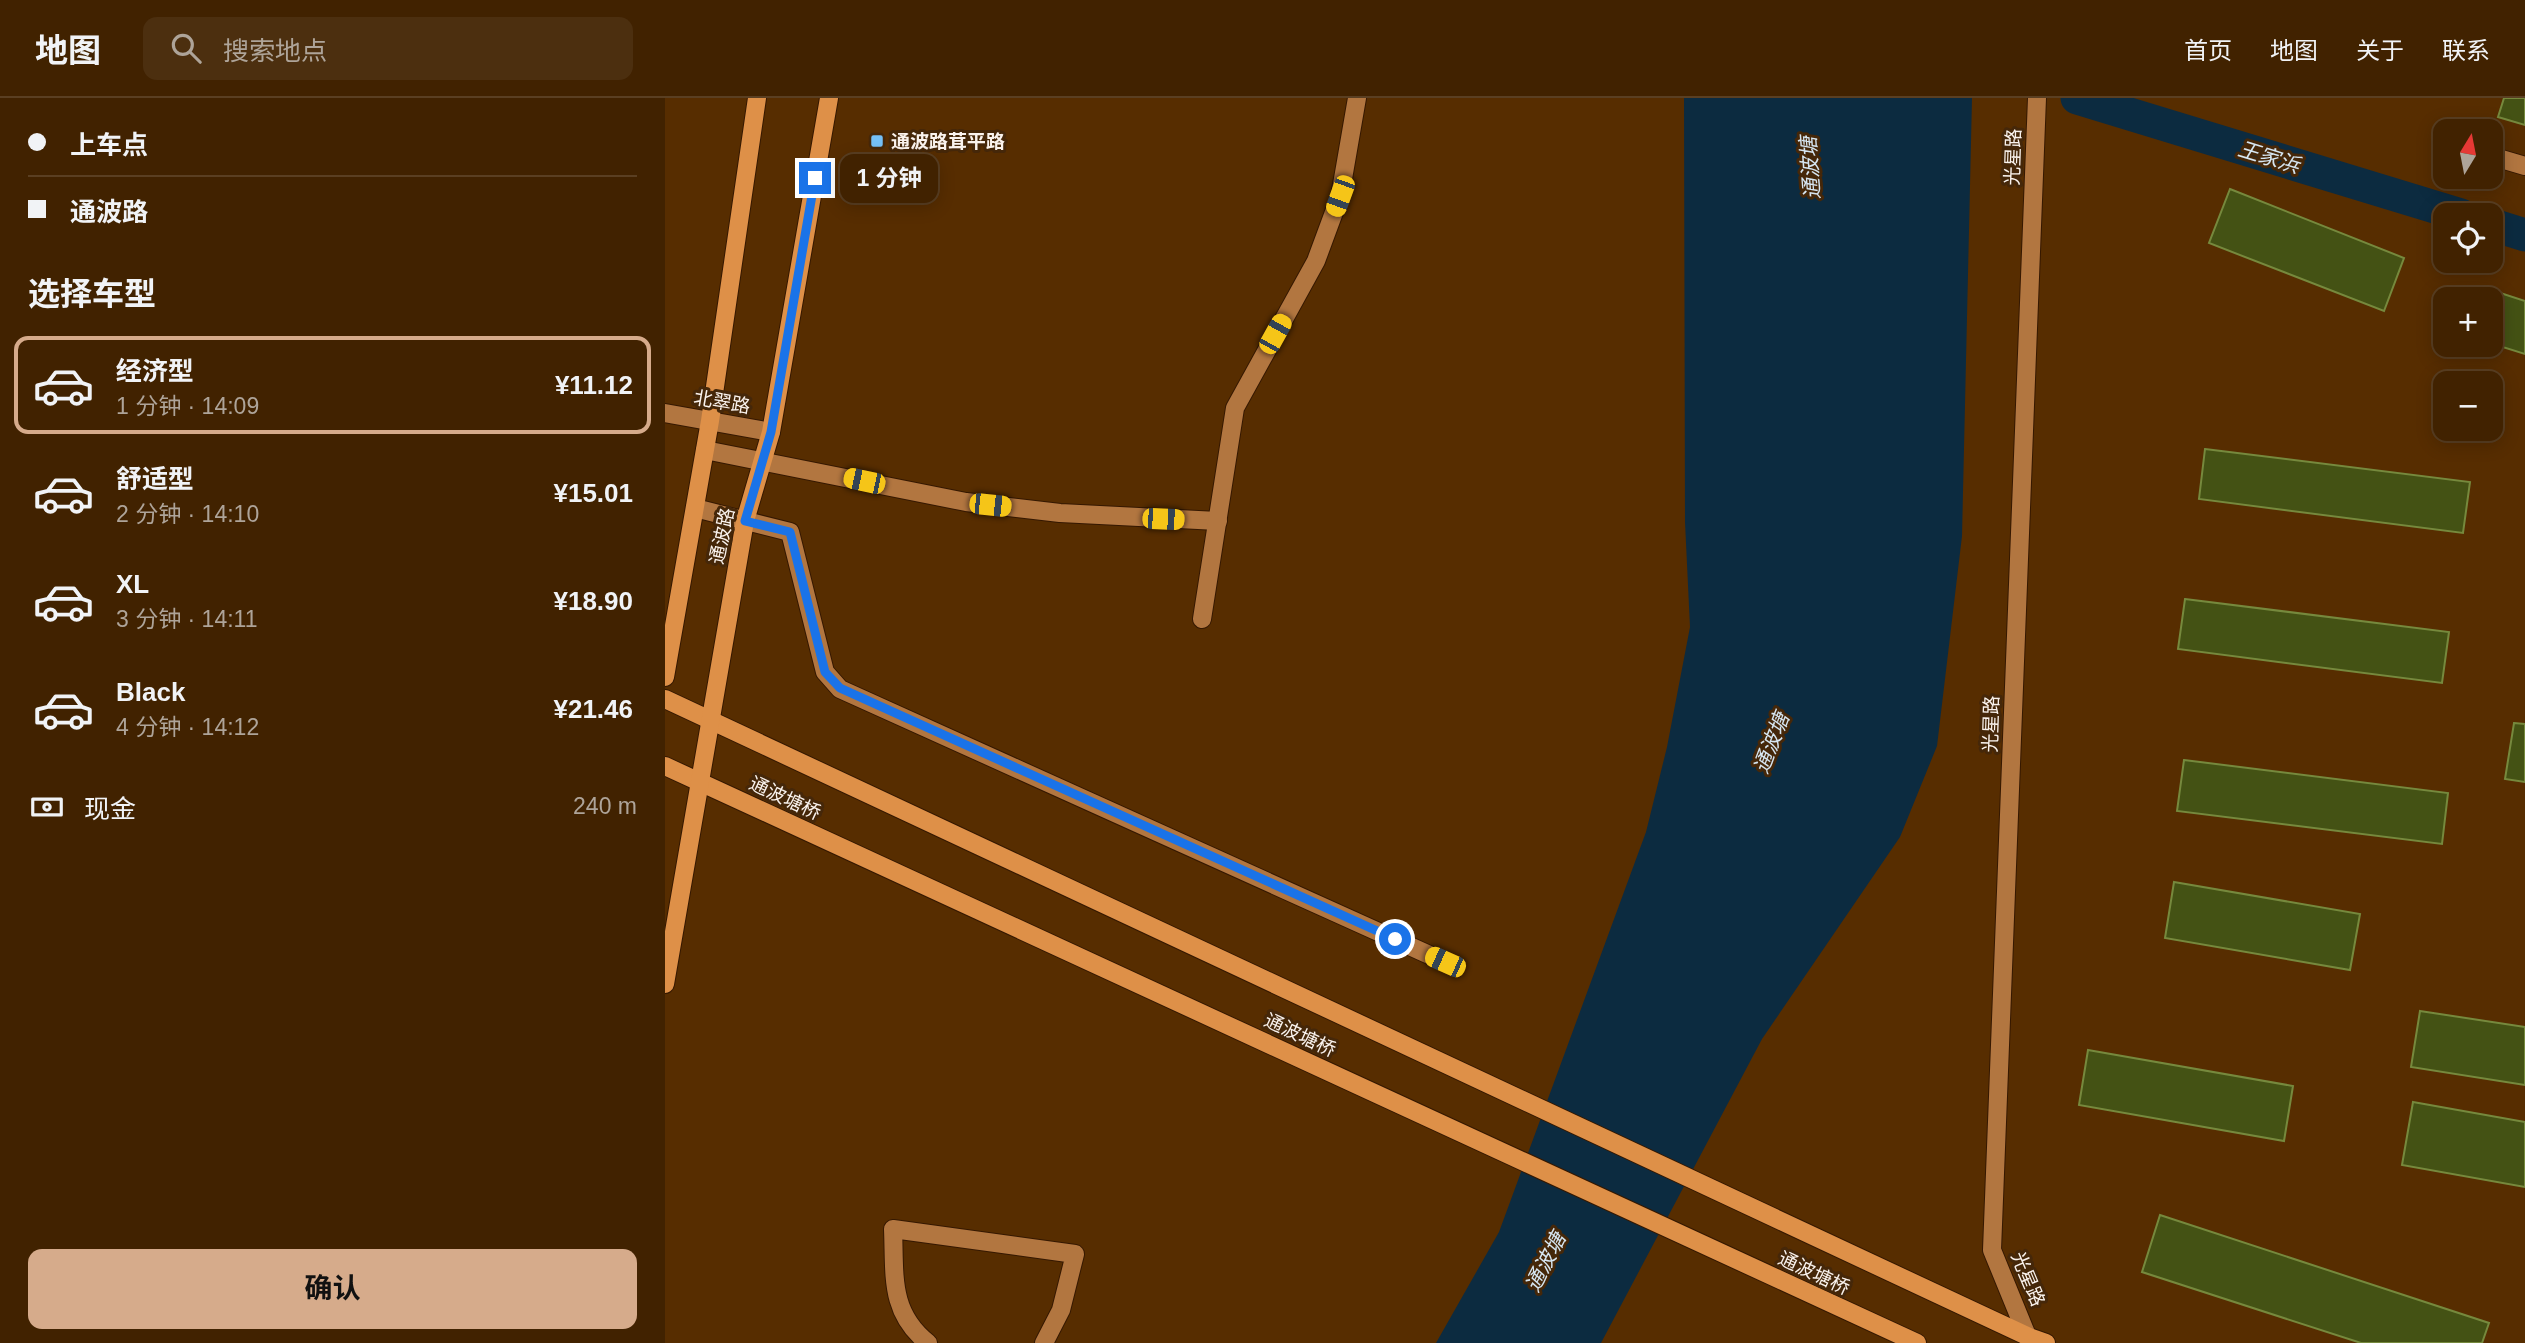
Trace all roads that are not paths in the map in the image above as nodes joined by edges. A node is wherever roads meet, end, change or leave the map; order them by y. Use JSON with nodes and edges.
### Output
{"nodes":[{"id":1,"x":757,"y":98,"type":"edge"},
{"id":2,"x":829,"y":98,"type":"edge"},
{"id":3,"x":1357,"y":98,"type":"edge"},
{"id":4,"x":2036,"y":102,"type":"edge"},
{"id":5,"x":2503,"y":160,"type":"edge"},
{"id":6,"x":2525,"y":166,"type":"edge"},
{"id":7,"x":665,"y":413,"type":"edge"},
{"id":8,"x":710,"y":421,"type":"junction"},
{"id":9,"x":771,"y":432,"type":"junction"},
{"id":10,"x":705,"y":450,"type":"junction"},
{"id":11,"x":763,"y":461,"type":"junction"},
{"id":12,"x":695,"y":508,"type":"junction"},
{"id":13,"x":745,"y":521,"type":"junction"},
{"id":14,"x":1218,"y":521,"type":"junction"},
{"id":15,"x":1202,"y":619,"type":"dead end"},
{"id":16,"x":665,"y":677,"type":"edge"},
{"id":17,"x":665,"y":699,"type":"edge"},
{"id":18,"x":711,"y":720,"type":"junction"},
{"id":19,"x":665,"y":766,"type":"edge"},
{"id":20,"x":700,"y":782,"type":"junction"},
{"id":21,"x":1445,"y":962,"type":"dead end"},
{"id":22,"x":665,"y":984,"type":"edge"},
{"id":23,"x":2035,"y":1341,"type":"edge"},
{"id":24,"x":928,"y":1343,"type":"edge"},
{"id":25,"x":1044,"y":1343,"type":"edge"},
{"id":26,"x":1917,"y":1343,"type":"edge"}],
"edges":[{"from":1,"to":8,"type":"main road","name":"通波路"},
{"from":2,"to":9,"type":"main road","name":"通波路"},
{"from":3,"to":14,"type":"street"},
{"from":4,"to":23,"type":"street","name":"光星路"},
{"from":5,"to":6,"type":"street"},
{"from":7,"to":8,"type":"street","name":"北翠路"},
{"from":8,"to":9,"type":"street","name":"北翠路"},
{"from":8,"to":10,"type":"main road","name":"通波路"},
{"from":9,"to":11,"type":"main road","name":"通波路"},
{"from":10,"to":11,"type":"street"},
{"from":10,"to":12,"type":"main road","name":"通波路"},
{"from":11,"to":13,"type":"main road","name":"通波路"},
{"from":11,"to":14,"type":"street"},
{"from":12,"to":13,"type":"street"},
{"from":12,"to":16,"type":"main road","name":"通波路"},
{"from":13,"to":18,"type":"main road","name":"通波路"},
{"from":13,"to":21,"type":"street"},
{"from":14,"to":15,"type":"street"},
{"from":17,"to":18,"type":"main road"},
{"from":18,"to":20,"type":"main road","name":"通波路"},
{"from":18,"to":23,"type":"main road"},
{"from":19,"to":20,"type":"main road","name":"通波塘桥"},
{"from":20,"to":22,"type":"main road","name":"通波路"},
{"from":20,"to":26,"type":"main road","name":"通波塘桥"},
{"from":24,"to":25,"type":"street"}]}
